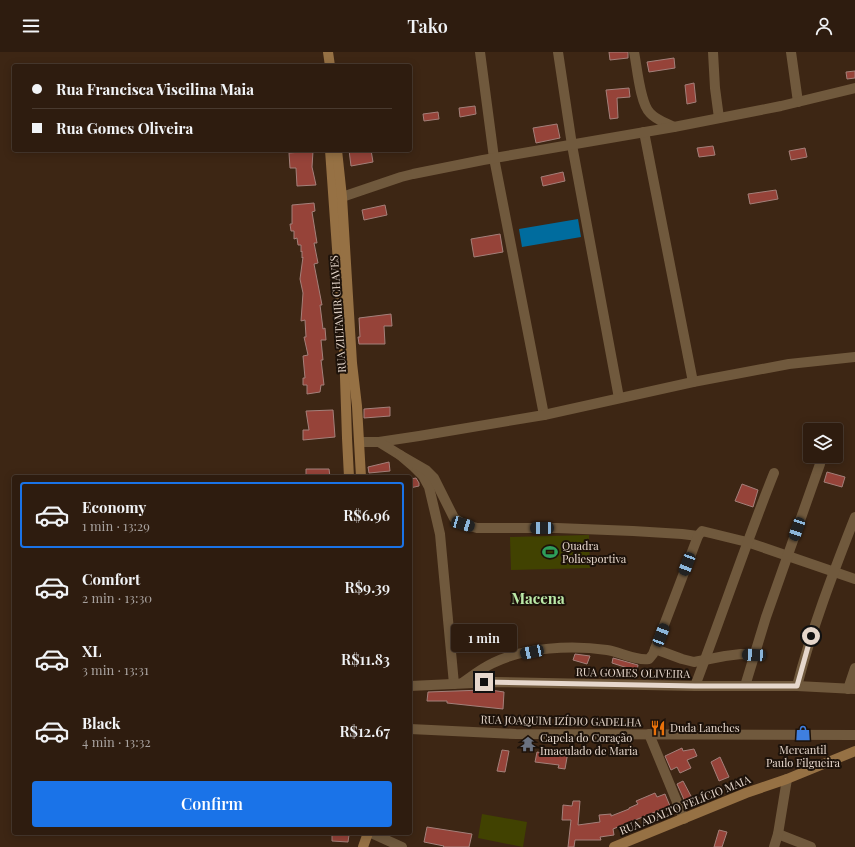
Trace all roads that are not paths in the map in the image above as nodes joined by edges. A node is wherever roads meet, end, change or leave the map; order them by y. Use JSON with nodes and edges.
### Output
{"nodes":[{"id":1,"x":323,"y":52,"type":"edge"},
{"id":2,"x":328,"y":52,"type":"edge"},
{"id":3,"x":480,"y":52,"type":"edge"},
{"id":4,"x":558,"y":52,"type":"edge"},
{"id":5,"x":634,"y":52,"type":"edge"},
{"id":6,"x":713,"y":52,"type":"edge"},
{"id":7,"x":791,"y":52,"type":"edge"},
{"id":8,"x":324,"y":64,"type":"edge"},
{"id":9,"x":330,"y":64,"type":"edge"},
{"id":10,"x":855,"y":88,"type":"edge"},
{"id":11,"x":798,"y":102,"type":"junction"},
{"id":12,"x":719,"y":118,"type":"junction"},
{"id":13,"x":674,"y":127,"type":"junction"},
{"id":14,"x":644,"y":132,"type":"junction"},
{"id":15,"x":572,"y":144,"type":"junction"},
{"id":16,"x":330,"y":152,"type":"edge"},
{"id":17,"x":338,"y":152,"type":"edge"},
{"id":18,"x":494,"y":158,"type":"junction"},
{"id":19,"x":342,"y":197,"type":"junction"},
{"id":20,"x":341,"y":243,"type":"junction"},
{"id":21,"x":855,"y":357,"type":"edge"},
{"id":22,"x":693,"y":382,"type":"junction"},
{"id":23,"x":619,"y":398,"type":"junction"},
{"id":24,"x":357,"y":406,"type":"junction"},
{"id":25,"x":346,"y":408,"type":"junction"},
{"id":26,"x":544,"y":415,"type":"junction"},
{"id":27,"x":360,"y":442,"type":"junction"},
{"id":28,"x":379,"y":442,"type":"junction"},
{"id":29,"x":400,"y":455,"type":"junction"},
{"id":30,"x":820,"y":464,"type":"dead end"},
{"id":31,"x":774,"y":473,"type":"dead end"},
{"id":32,"x":349,"y":475,"type":"edge"},
{"id":33,"x":361,"y":475,"type":"edge"},
{"id":34,"x":855,"y":518,"type":"edge"},
{"id":35,"x":698,"y":536,"type":"junction"},
{"id":36,"x":747,"y":542,"type":"junction"},
{"id":37,"x":788,"y":555,"type":"junction"},
{"id":38,"x":833,"y":571,"type":"junction"},
{"id":39,"x":855,"y":579,"type":"edge"},
{"id":40,"x":655,"y":649,"type":"junction"},
{"id":41,"x":754,"y":655,"type":"junction"},
{"id":42,"x":705,"y":661,"type":"junction"},
{"id":43,"x":855,"y":668,"type":"edge"},
{"id":44,"x":458,"y":684,"type":"junction"},
{"id":45,"x":412,"y":686,"type":"edge"},
{"id":46,"x":695,"y":686,"type":"junction"},
{"id":47,"x":745,"y":686,"type":"junction"},
{"id":48,"x":797,"y":686,"type":"junction"},
{"id":49,"x":852,"y":689,"type":"edge"},
{"id":50,"x":412,"y":729,"type":"edge"},
{"id":51,"x":649,"y":734,"type":"junction"},
{"id":52,"x":855,"y":735,"type":"edge"},
{"id":53,"x":855,"y":751,"type":"edge"},
{"id":54,"x":787,"y":779,"type":"junction"},
{"id":55,"x":684,"y":819,"type":"junction"},
{"id":56,"x":778,"y":834,"type":"junction"},
{"id":57,"x":369,"y":835,"type":"edge"},
{"id":58,"x":375,"y":835,"type":"edge"},
{"id":59,"x":363,"y":847,"type":"edge"},
{"id":60,"x":402,"y":847,"type":"edge"},
{"id":61,"x":614,"y":847,"type":"edge"},
{"id":62,"x":774,"y":847,"type":"edge"},
{"id":63,"x":811,"y":847,"type":"edge"}],
"edges":[{"from":1,"to":8,"type":"street"},
{"from":2,"to":9,"type":"street"},
{"from":3,"to":18,"type":"street"},
{"from":4,"to":15,"type":"street"},
{"from":5,"to":13,"type":"street"},
{"from":6,"to":12,"type":"street"},
{"from":7,"to":11,"type":"street"},
{"from":10,"to":11,"type":"street"},
{"from":11,"to":12,"type":"street"},
{"from":12,"to":13,"type":"street"},
{"from":13,"to":14,"type":"street"},
{"from":14,"to":15,"type":"street"},
{"from":14,"to":22,"type":"street"},
{"from":15,"to":18,"type":"street"},
{"from":15,"to":23,"type":"street"},
{"from":16,"to":20,"type":"street","name":"RUA ZILTAMIR CHAVES"},
{"from":17,"to":19,"type":"street","name":"RUA ZILTAMIR CHAVES"},
{"from":18,"to":19,"type":"street"},
{"from":18,"to":26,"type":"street"},
{"from":19,"to":20,"type":"street","name":"RUA ZILTAMIR CHAVES"},
{"from":20,"to":24,"type":"street","name":"RUA ZILTAMIR CHAVES"},
{"from":20,"to":25,"type":"street","name":"RUA ZILTAMIR CHAVES"},
{"from":21,"to":22,"type":"street"},
{"from":22,"to":23,"type":"street"},
{"from":23,"to":26,"type":"street"},
{"from":24,"to":25,"type":"street"},
{"from":24,"to":27,"type":"street","name":"RUA ZILTAMIR CHAVES"},
{"from":25,"to":32,"type":"street","name":"RUA ZILTAMIR CHAVES"},
{"from":26,"to":28,"type":"street"},
{"from":27,"to":28,"type":"street"},
{"from":27,"to":33,"type":"street","name":"RUA ZILTAMIR CHAVES"},
{"from":28,"to":29,"type":"street"},
{"from":29,"to":35,"type":"street"},
{"from":29,"to":44,"type":"street"},
{"from":30,"to":37,"type":"street"},
{"from":31,"to":36,"type":"street"},
{"from":34,"to":38,"type":"street"},
{"from":35,"to":36,"type":"street"},
{"from":35,"to":40,"type":"street"},
{"from":36,"to":37,"type":"street"},
{"from":36,"to":42,"type":"street"},
{"from":37,"to":38,"type":"street"},
{"from":37,"to":41,"type":"street"},
{"from":38,"to":39,"type":"street"},
{"from":38,"to":48,"type":"street"},
{"from":40,"to":42,"type":"street"},
{"from":40,"to":44,"type":"street"},
{"from":41,"to":42,"type":"street"},
{"from":41,"to":47,"type":"street"},
{"from":42,"to":46,"type":"street"},
{"from":43,"to":49,"type":"street"},
{"from":44,"to":45,"type":"street","name":"RUA GOMES OLIVEIRA"},
{"from":44,"to":46,"type":"street","name":"RUA GOMES OLIVEIRA"},
{"from":46,"to":47,"type":"street","name":"RUA GOMES OLIVEIRA"},
{"from":47,"to":48,"type":"street","name":"RUA GOMES OLIVEIRA"},
{"from":48,"to":49,"type":"street","name":"RUA GOMES OLIVEIRA"},
{"from":50,"to":51,"type":"street","name":"RUA JOAQUIM IZÍDIO GADELHA"},
{"from":51,"to":52,"type":"street","name":"RUA JOAQUIM IZÍDIO GADELHA"},
{"from":51,"to":55,"type":"street"},
{"from":53,"to":54,"type":"street","name":"RUA ADALTO FELÍCIO MAIA"},
{"from":54,"to":55,"type":"street","name":"RUA ADALTO FELÍCIO MAIA"},
{"from":54,"to":56,"type":"street"},
{"from":55,"to":61,"type":"street","name":"RUA ADALTO FELÍCIO MAIA"},
{"from":56,"to":62,"type":"street"},
{"from":56,"to":63,"type":"street"},
{"from":57,"to":59,"type":"street"},
{"from":58,"to":60,"type":"street"}]}
